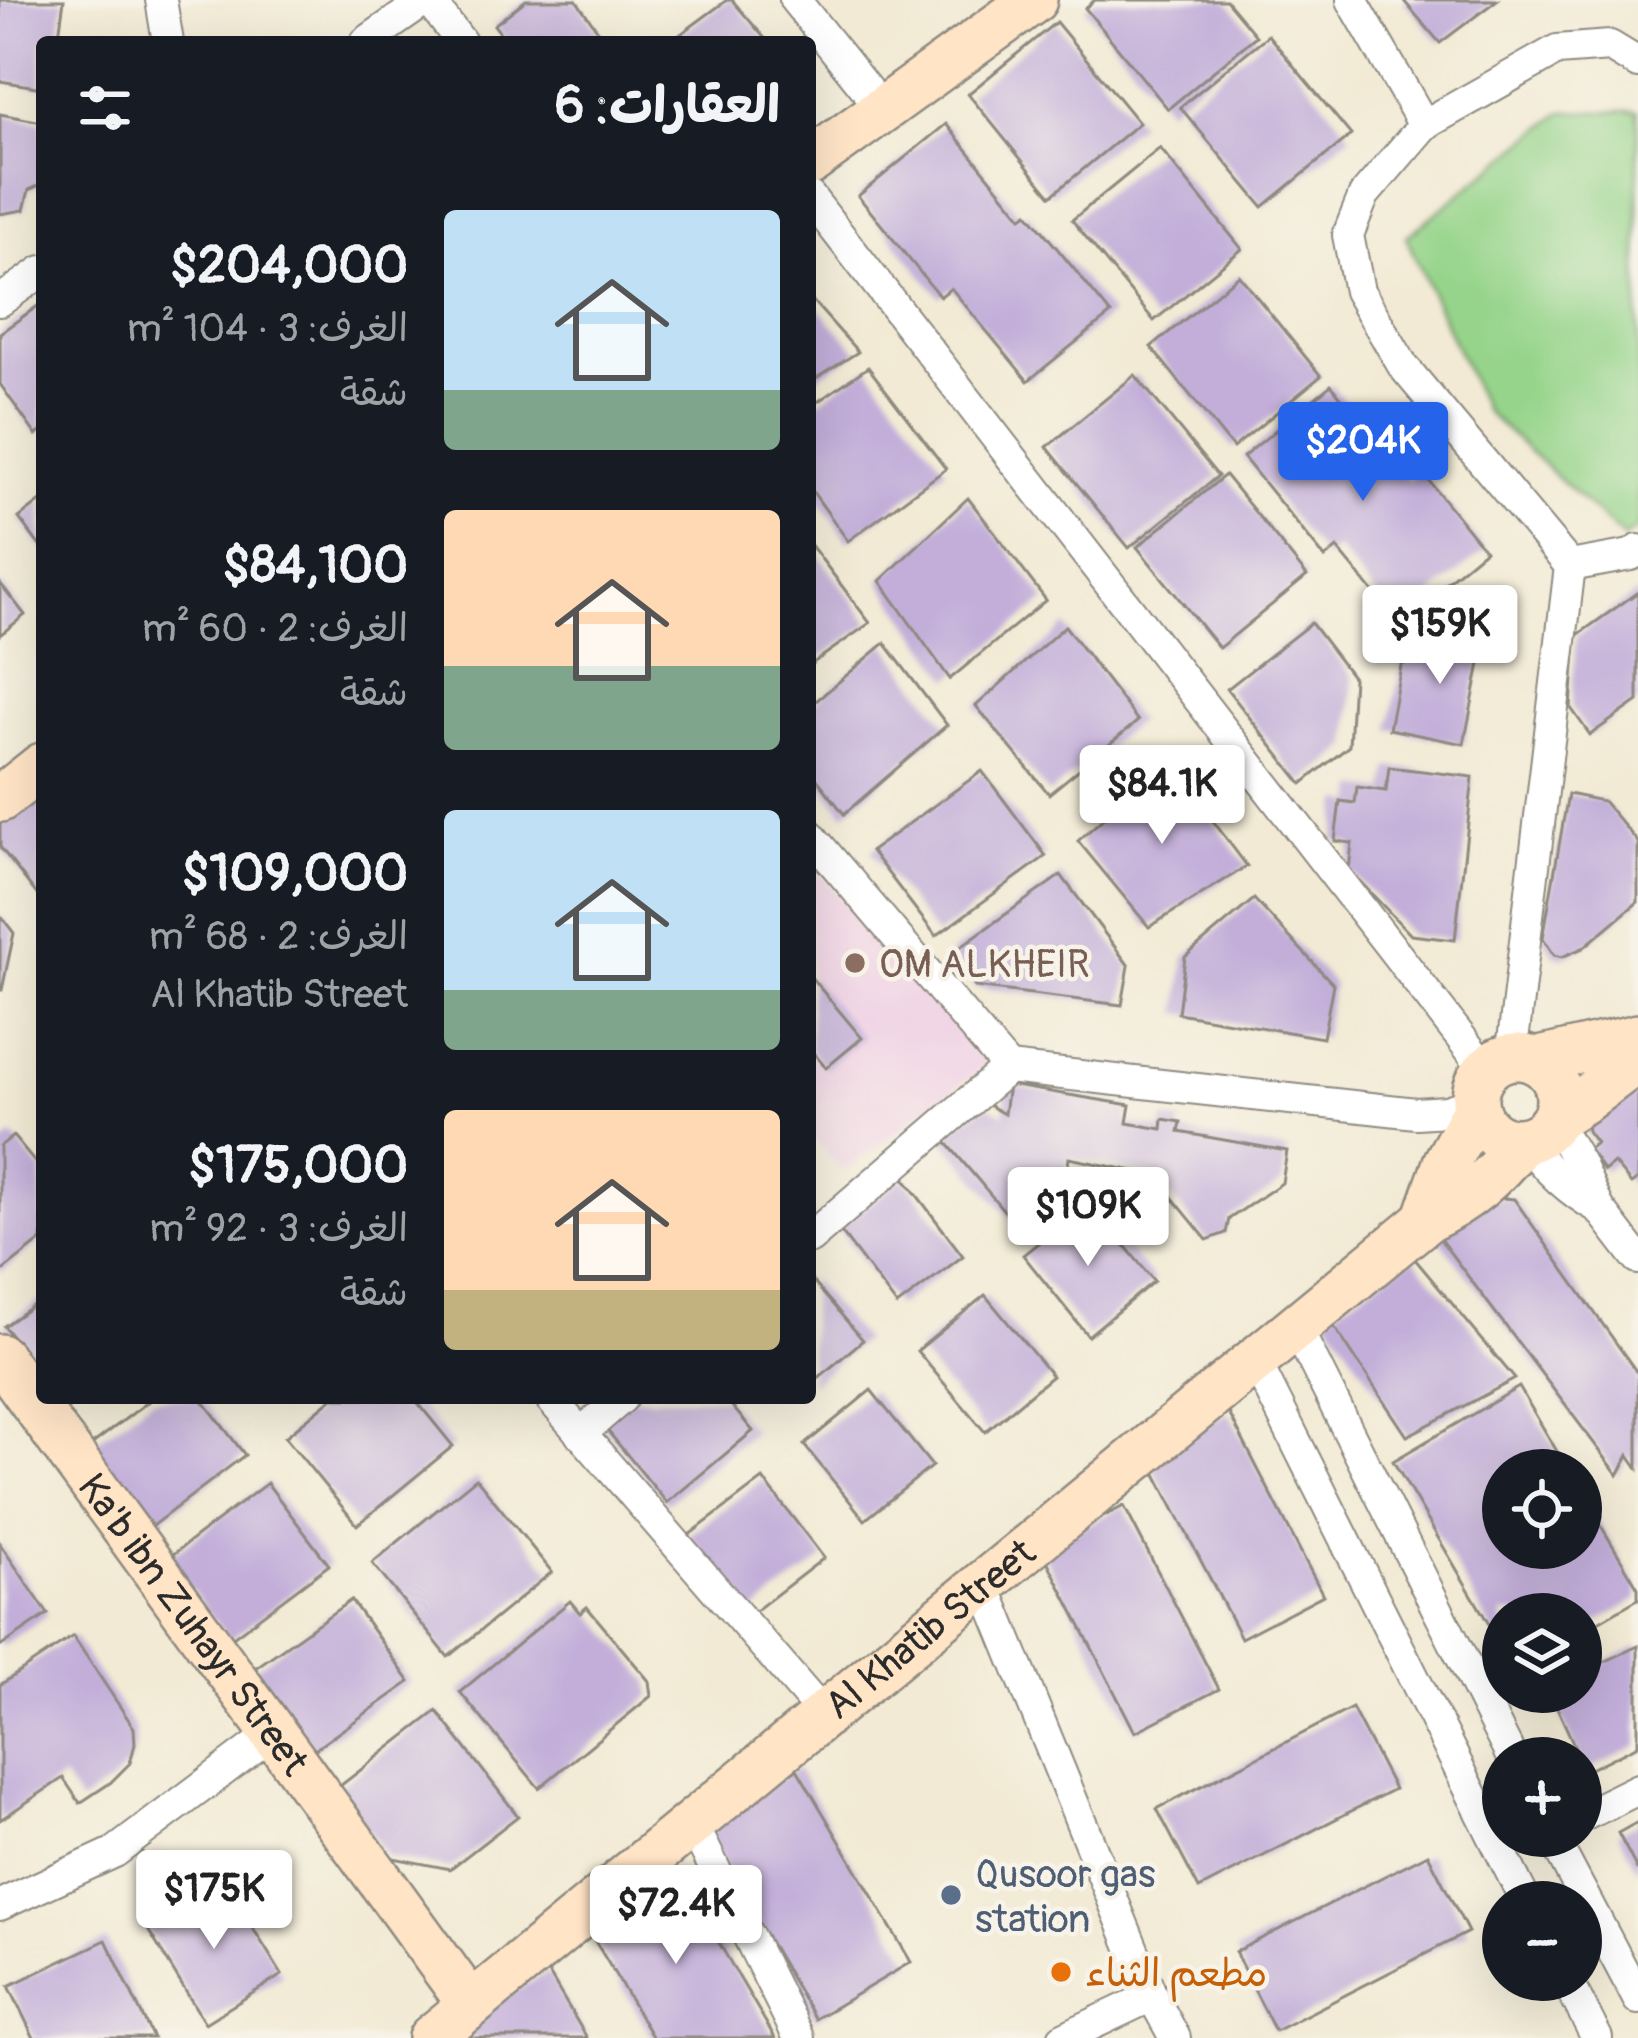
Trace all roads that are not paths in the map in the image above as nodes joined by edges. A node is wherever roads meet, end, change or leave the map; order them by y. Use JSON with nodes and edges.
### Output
{"nodes":[{"id":1,"x":161,"y":0,"type":"edge"},
{"id":2,"x":428,"y":0,"type":"edge"},
{"id":3,"x":795,"y":0,"type":"edge"},
{"id":4,"x":1352,"y":0,"type":"edge"},
{"id":5,"x":1015,"y":5,"type":"edge"},
{"id":6,"x":167,"y":36,"type":"edge"},
{"id":7,"x":375,"y":36,"type":"edge"},
{"id":8,"x":456,"y":36,"type":"edge"},
{"id":9,"x":1638,"y":63,"type":"edge"},
{"id":10,"x":883,"y":110,"type":"junction"},
{"id":11,"x":1424,"y":125,"type":"junction"},
{"id":12,"x":816,"y":158,"type":"edge"},
{"id":13,"x":816,"y":205,"type":"edge"},
{"id":14,"x":36,"y":275,"type":"edge"},
{"id":15,"x":0,"y":301,"type":"edge"},
{"id":16,"x":1638,"y":550,"type":"edge"},
{"id":17,"x":1570,"y":566,"type":"junction"},
{"id":18,"x":36,"y":771,"type":"edge"},
{"id":19,"x":0,"y":799,"type":"edge"},
{"id":20,"x":816,"y":843,"type":"edge"},
{"id":21,"x":1638,"y":1037,"type":"edge"},
{"id":22,"x":1638,"y":1060,"type":"edge"},
{"id":23,"x":1009,"y":1068,"type":"junction"},
{"id":24,"x":1497,"y":1080,"type":"junction"},
{"id":25,"x":1539,"y":1130,"type":"junction"},
{"id":26,"x":1426,"y":1220,"type":"junction"},
{"id":27,"x":816,"y":1233,"type":"edge"},
{"id":28,"x":1638,"y":1259,"type":"edge"},
{"id":29,"x":1296,"y":1327,"type":"junction"},
{"id":30,"x":0,"y":1357,"type":"edge"},
{"id":31,"x":1255,"y":1360,"type":"junction"},
{"id":32,"x":555,"y":1404,"type":"edge"},
{"id":33,"x":615,"y":1404,"type":"edge"},
{"id":34,"x":580,"y":1433,"type":"junction"},
{"id":35,"x":984,"y":1584,"type":"junction"},
{"id":36,"x":824,"y":1714,"type":"junction"},
{"id":37,"x":272,"y":1734,"type":"junction"},
{"id":38,"x":1501,"y":1737,"type":"edge"},
{"id":39,"x":1638,"y":1789,"type":"edge"},
{"id":40,"x":1602,"y":1807,"type":"edge"},
{"id":41,"x":1482,"y":1817,"type":"edge"},
{"id":42,"x":692,"y":1823,"type":"junction"},
{"id":43,"x":1502,"y":1857,"type":"edge"},
{"id":44,"x":1560,"y":1857,"type":"edge"},
{"id":45,"x":1515,"y":1881,"type":"edge"},
{"id":46,"x":0,"y":1905,"type":"edge"},
{"id":47,"x":1151,"y":1996,"type":"junction"},
{"id":48,"x":1638,"y":1999,"type":"edge"},
{"id":49,"x":1578,"y":2001,"type":"edge"},
{"id":50,"x":471,"y":2005,"type":"junction"},
{"id":51,"x":431,"y":2038,"type":"edge"},
{"id":52,"x":799,"y":2038,"type":"edge"},
{"id":53,"x":1063,"y":2038,"type":"edge"},
{"id":54,"x":1175,"y":2038,"type":"edge"},
{"id":55,"x":1597,"y":2038,"type":"edge"}],
"edges":[{"from":1,"to":6,"type":"street"},
{"from":2,"to":7,"type":"street"},
{"from":2,"to":8,"type":"street"},
{"from":3,"to":10,"type":"street"},
{"from":4,"to":11,"type":"street"},
{"from":5,"to":10,"type":"main road"},
{"from":9,"to":11,"type":"street"},
{"from":10,"to":12,"type":"main road"},
{"from":11,"to":17,"type":"street"},
{"from":13,"to":24,"type":"street"},
{"from":14,"to":15,"type":"street"},
{"from":16,"to":17,"type":"street"},
{"from":17,"to":24,"type":"street"},
{"from":18,"to":19,"type":"main road"},
{"from":20,"to":23,"type":"street"},
{"from":21,"to":24,"type":"main road"},
{"from":22,"to":25,"type":"main road","name":"Al Khatib Street"},
{"from":23,"to":24,"type":"street"},
{"from":23,"to":27,"type":"street"},
{"from":24,"to":25,"type":"main road"},
{"from":24,"to":25,"type":"main road"},
{"from":24,"to":26,"type":"main road"},
{"from":25,"to":26,"type":"main road","name":"Al Khatib Street"},
{"from":25,"to":28,"type":"street"},
{"from":26,"to":29,"type":"main road","name":"Al Khatib Street"},
{"from":29,"to":31,"type":"main road","name":"Al Khatib Street"},
{"from":29,"to":38,"type":"street"},
{"from":30,"to":37,"type":"main road","name":"Ka'b ibn Zuhayr Street"},
{"from":31,"to":35,"type":"main road","name":"Al Khatib Street"},
{"from":31,"to":41,"type":"street"},
{"from":32,"to":34,"type":"street"},
{"from":33,"to":34,"type":"street"},
{"from":34,"to":36,"type":"street"},
{"from":35,"to":36,"type":"main road","name":"Al Khatib Street"},
{"from":35,"to":47,"type":"street"},
{"from":36,"to":42,"type":"main road","name":"Al Khatib Street"},
{"from":37,"to":46,"type":"street"},
{"from":37,"to":50,"type":"main road","name":"Ka'b ibn Zuhayr Street"},
{"from":39,"to":40,"type":"street"},
{"from":42,"to":50,"type":"main road","name":"Al Khatib Street"},
{"from":42,"to":52,"type":"street"},
{"from":43,"to":45,"type":"street"},
{"from":44,"to":48,"type":"street"},
{"from":47,"to":53,"type":"street"},
{"from":47,"to":54,"type":"street"},
{"from":49,"to":55,"type":"street"},
{"from":50,"to":51,"type":"main road","name":"Al Khatib Street"}]}
